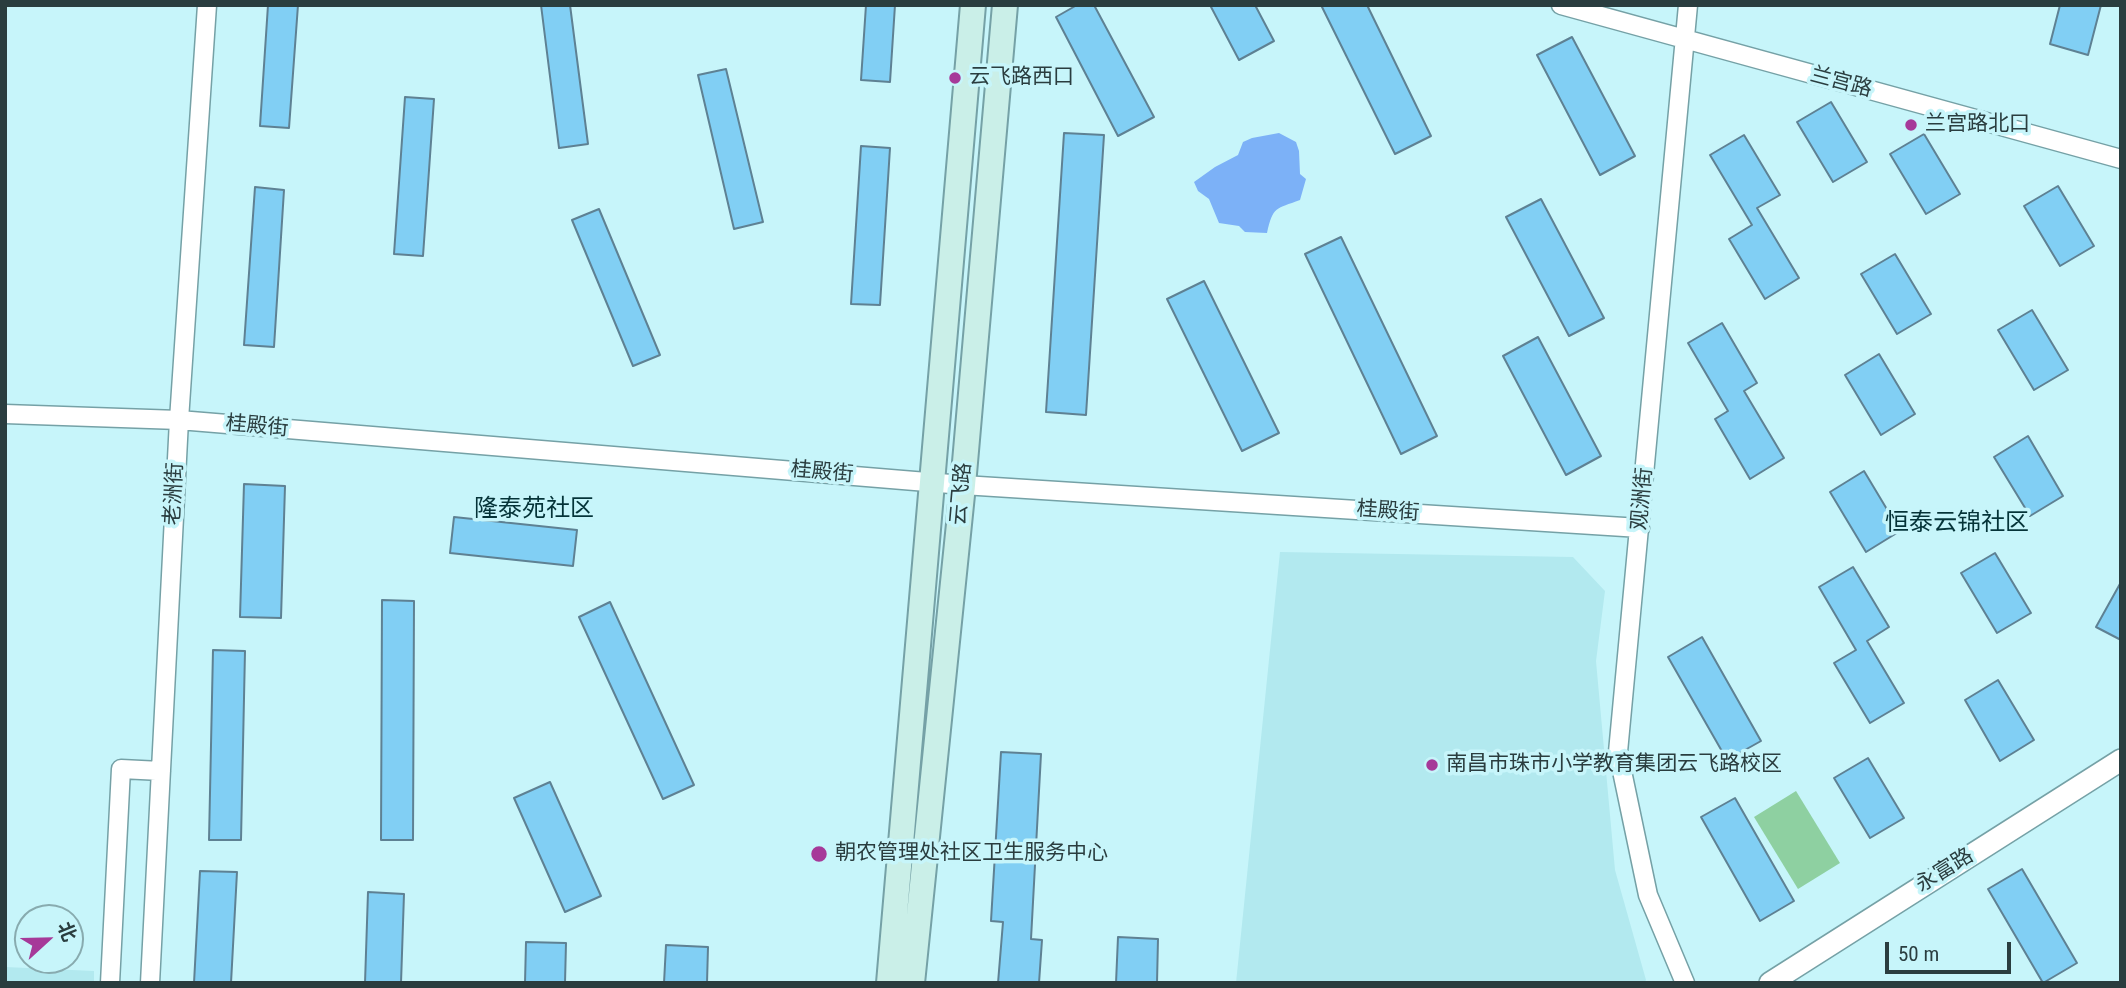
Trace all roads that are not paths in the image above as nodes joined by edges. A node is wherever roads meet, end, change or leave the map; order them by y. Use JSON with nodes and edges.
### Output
{"nodes":[{"id":1,"x":206,"y":5,"type":"edge"},
{"id":2,"x":973,"y":5,"type":"edge"},
{"id":3,"x":1004,"y":5,"type":"edge"},
{"id":4,"x":1561,"y":5,"type":"edge"},
{"id":5,"x":1688,"y":5,"type":"edge"},
{"id":6,"x":1684,"y":40,"type":"junction"},
{"id":7,"x":2121,"y":159,"type":"edge"},
{"id":8,"x":5,"y":414,"type":"edge"},
{"id":9,"x":179,"y":420,"type":"junction"},
{"id":10,"x":932,"y":482,"type":"junction"},
{"id":11,"x":963,"y":485,"type":"junction"},
{"id":12,"x":1640,"y":528,"type":"junction"},
{"id":13,"x":2121,"y":760,"type":"edge"},
{"id":14,"x":161,"y":771,"type":"junction"},
{"id":15,"x":110,"y":983,"type":"edge"},
{"id":16,"x":150,"y":983,"type":"edge"},
{"id":17,"x":889,"y":983,"type":"edge"},
{"id":18,"x":912,"y":983,"type":"edge"},
{"id":19,"x":1685,"y":983,"type":"edge"},
{"id":20,"x":1770,"y":983,"type":"edge"}],
"edges":[{"from":1,"to":9,"type":"street","name":"老洲街"},
{"from":2,"to":10,"type":"main road","name":"云飞路"},
{"from":3,"to":11,"type":"main road","name":"云飞路"},
{"from":4,"to":6,"type":"street","name":"兰宫路"},
{"from":5,"to":6,"type":"street","name":"观洲街"},
{"from":6,"to":7,"type":"street","name":"兰宫路"},
{"from":6,"to":12,"type":"street","name":"观洲街"},
{"from":8,"to":9,"type":"street","name":"桂殿街"},
{"from":9,"to":10,"type":"street","name":"桂殿街"},
{"from":9,"to":14,"type":"street","name":"老洲街"},
{"from":10,"to":11,"type":"street","name":"桂殿街"},
{"from":10,"to":17,"type":"main road","name":"云飞路"},
{"from":11,"to":12,"type":"street","name":"桂殿街"},
{"from":11,"to":18,"type":"main road","name":"云飞路"},
{"from":12,"to":19,"type":"street","name":"观洲街"},
{"from":13,"to":20,"type":"street","name":"永富路"},
{"from":14,"to":15,"type":"street"},
{"from":14,"to":16,"type":"street","name":"老洲街"}]}
